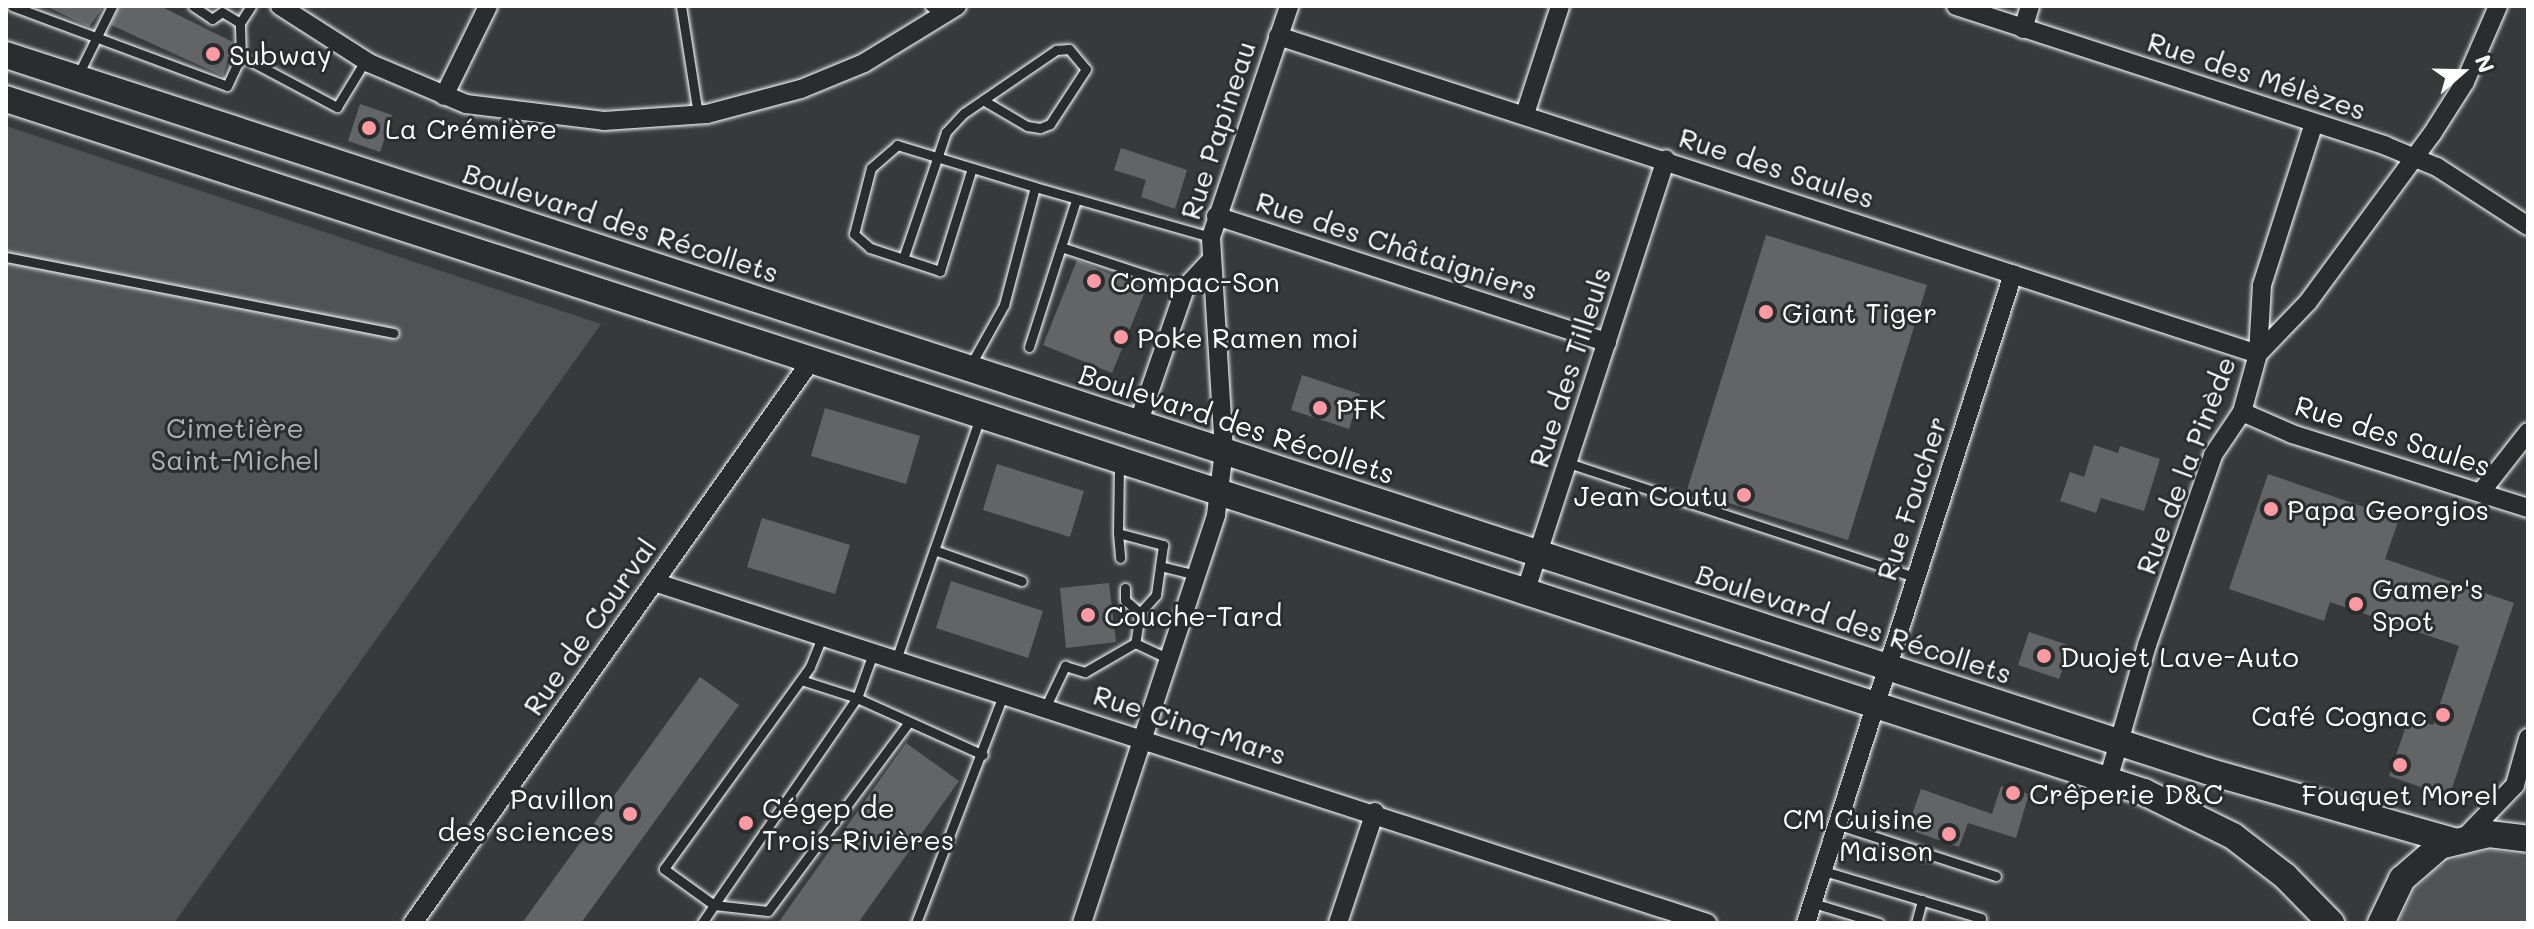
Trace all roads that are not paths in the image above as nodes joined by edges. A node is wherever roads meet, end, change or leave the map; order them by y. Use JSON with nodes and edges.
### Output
{"nodes":[{"id":1,"x":12,"y":6,"type":"edge"},
{"id":2,"x":112,"y":6,"type":"edge"},
{"id":3,"x":193,"y":6,"type":"edge"},
{"id":4,"x":251,"y":6,"type":"edge"},
{"id":5,"x":280,"y":6,"type":"edge"},
{"id":6,"x":488,"y":6,"type":"edge"},
{"id":7,"x":681,"y":6,"type":"edge"},
{"id":8,"x":1289,"y":6,"type":"edge"},
{"id":9,"x":1560,"y":6,"type":"edge"},
{"id":10,"x":1956,"y":6,"type":"edge"},
{"id":11,"x":2030,"y":6,"type":"edge"},
{"id":12,"x":2498,"y":6,"type":"edge"},
{"id":13,"x":943,"y":10,"type":"edge"},
{"id":14,"x":240,"y":23,"type":"junction"},
{"id":15,"x":2023,"y":29,"type":"junction"},
{"id":16,"x":1278,"y":36,"type":"junction"},
{"id":17,"x":94,"y":40,"type":"junction"},
{"id":18,"x":6,"y":55,"type":"edge"},
{"id":19,"x":241,"y":56,"type":"junction"},
{"id":20,"x":365,"y":61,"type":"junction"},
{"id":21,"x":77,"y":78,"type":"junction"},
{"id":22,"x":444,"y":96,"type":"junction"},
{"id":23,"x":6,"y":99,"type":"edge"},
{"id":24,"x":983,"y":100,"type":"junction"},
{"id":25,"x":1525,"y":114,"type":"junction"},
{"id":26,"x":698,"y":115,"type":"junction"},
{"id":27,"x":2314,"y":123,"type":"junction"},
{"id":28,"x":936,"y":157,"type":"junction"},
{"id":29,"x":2415,"y":158,"type":"junction"},
{"id":30,"x":1666,"y":159,"type":"junction"},
{"id":31,"x":972,"y":168,"type":"junction"},
{"id":32,"x":1035,"y":187,"type":"junction"},
{"id":33,"x":1076,"y":200,"type":"junction"},
{"id":34,"x":1216,"y":216,"type":"junction"},
{"id":35,"x":2528,"y":226,"type":"edge"},
{"id":36,"x":1211,"y":237,"type":"junction"},
{"id":37,"x":1061,"y":247,"type":"junction"},
{"id":38,"x":6,"y":257,"type":"edge"},
{"id":39,"x":903,"y":259,"type":"junction"},
{"id":40,"x":1209,"y":262,"type":"junction"},
{"id":41,"x":2013,"y":274,"type":"junction"},
{"id":42,"x":1185,"y":288,"type":"junction"},
{"id":43,"x":394,"y":333,"type":"dead end"},
{"id":44,"x":1607,"y":342,"type":"junction"},
{"id":45,"x":1029,"y":347,"type":"dead end"},
{"id":46,"x":2258,"y":354,"type":"junction"},
{"id":47,"x":810,"y":362,"type":"junction"},
{"id":48,"x":968,"y":369,"type":"junction"},
{"id":49,"x":2242,"y":412,"type":"junction"},
{"id":50,"x":980,"y":418,"type":"junction"},
{"id":51,"x":1138,"y":424,"type":"junction"},
{"id":52,"x":2528,"y":432,"type":"edge"},
{"id":53,"x":1224,"y":451,"type":"junction"},
{"id":54,"x":1119,"y":463,"type":"junction"},
{"id":55,"x":1568,"y":463,"type":"junction"},
{"id":56,"x":2481,"y":492,"type":"junction"},
{"id":57,"x":1221,"y":494,"type":"junction"},
{"id":58,"x":2528,"y":508,"type":"edge"},
{"id":59,"x":1118,"y":533,"type":"junction"},
{"id":60,"x":934,"y":550,"type":"junction"},
{"id":61,"x":1538,"y":553,"type":"junction"},
{"id":62,"x":1120,"y":558,"type":"dead end"},
{"id":63,"x":1160,"y":566,"type":"junction"},
{"id":64,"x":1197,"y":576,"type":"junction"},
{"id":65,"x":1915,"y":577,"type":"junction"},
{"id":66,"x":1022,"y":581,"type":"dead end"},
{"id":67,"x":654,"y":582,"type":"junction"},
{"id":68,"x":1125,"y":588,"type":"dead end"},
{"id":69,"x":1525,"y":593,"type":"junction"},
{"id":70,"x":1140,"y":613,"type":"junction"},
{"id":71,"x":822,"y":637,"type":"junction"},
{"id":72,"x":1135,"y":643,"type":"junction"},
{"id":73,"x":873,"y":653,"type":"junction"},
{"id":74,"x":1170,"y":659,"type":"junction"},
{"id":75,"x":896,"y":661,"type":"junction"},
{"id":76,"x":1886,"y":667,"type":"junction"},
{"id":77,"x":801,"y":680,"type":"junction"},
{"id":78,"x":1003,"y":695,"type":"junction"},
{"id":79,"x":857,"y":698,"type":"junction"},
{"id":80,"x":1877,"y":706,"type":"junction"},
{"id":81,"x":1045,"y":708,"type":"junction"},
{"id":82,"x":909,"y":722,"type":"junction"},
{"id":83,"x":1143,"y":738,"type":"junction"},
{"id":84,"x":2528,"y":738,"type":"edge"},
{"id":85,"x":2119,"y":742,"type":"junction"},
{"id":86,"x":983,"y":755,"type":"junction"},
{"id":87,"x":2108,"y":780,"type":"junction"},
{"id":88,"x":1375,"y":812,"type":"junction"},
{"id":89,"x":1839,"y":825,"type":"junction"},
{"id":90,"x":2458,"y":839,"type":"junction"},
{"id":91,"x":2528,"y":839,"type":"edge"},
{"id":92,"x":1824,"y":871,"type":"junction"},
{"id":93,"x":1996,"y":876,"type":"dead end"},
{"id":94,"x":1922,"y":900,"type":"junction"},
{"id":95,"x":1813,"y":903,"type":"junction"},
{"id":96,"x":714,"y":905,"type":"junction"},
{"id":97,"x":1981,"y":918,"type":"dead end"},
{"id":98,"x":413,"y":923,"type":"edge"},
{"id":99,"x":702,"y":923,"type":"edge"},
{"id":100,"x":916,"y":923,"type":"edge"},
{"id":101,"x":1082,"y":923,"type":"edge"},
{"id":102,"x":1338,"y":923,"type":"edge"},
{"id":103,"x":1707,"y":923,"type":"edge"},
{"id":104,"x":1806,"y":923,"type":"edge"},
{"id":105,"x":1879,"y":923,"type":"edge"},
{"id":106,"x":1916,"y":923,"type":"edge"},
{"id":107,"x":2331,"y":923,"type":"edge"},
{"id":108,"x":2381,"y":923,"type":"edge"}],
"edges":[{"from":1,"to":17,"type":"lane"},
{"from":2,"to":17,"type":"lane"},
{"from":3,"to":14,"type":"lane"},
{"from":4,"to":14,"type":"lane"},
{"from":5,"to":20,"type":"street"},
{"from":6,"to":22,"type":"street"},
{"from":7,"to":26,"type":"lane"},
{"from":8,"to":16,"type":"street","name":"Rue Papineau"},
{"from":9,"to":25,"type":"street"},
{"from":10,"to":15,"type":"street","name":"Rue des Mélèzes"},
{"from":11,"to":15,"type":"street"},
{"from":12,"to":29,"type":"street","name":"Rue de la Pinède"},
{"from":13,"to":26,"type":"street"},
{"from":14,"to":19,"type":"lane"},
{"from":15,"to":27,"type":"street","name":"Rue des Mélèzes"},
{"from":16,"to":25,"type":"street","name":"Rue des Saules"},
{"from":16,"to":34,"type":"street","name":"Rue Papineau"},
{"from":17,"to":19,"type":"lane"},
{"from":17,"to":21,"type":"lane"},
{"from":18,"to":21,"type":"main road","name":"Boulevard des Récollets"},
{"from":19,"to":20,"type":"lane"},
{"from":20,"to":22,"type":"street"},
{"from":21,"to":48,"type":"main road","name":"Boulevard des Récollets"},
{"from":22,"to":26,"type":"street"},
{"from":23,"to":47,"type":"main road"},
{"from":24,"to":24,"type":"lane"},
{"from":24,"to":28,"type":"lane"},
{"from":25,"to":30,"type":"street","name":"Rue des Saules"},
{"from":27,"to":29,"type":"street","name":"Rue des Mélèzes"},
{"from":27,"to":46,"type":"street","name":"Rue de la Pinède"},
{"from":28,"to":31,"type":"lane"},
{"from":28,"to":39,"type":"lane"},
{"from":28,"to":39,"type":"lane"},
{"from":29,"to":35,"type":"street","name":"Rue des Mélèzes"},
{"from":29,"to":46,"type":"street","name":"Rue de la Pinède"},
{"from":30,"to":41,"type":"street","name":"Rue des Saules"},
{"from":30,"to":44,"type":"street","name":"Rue des Tilleuls"},
{"from":31,"to":32,"type":"lane"},
{"from":31,"to":39,"type":"lane"},
{"from":32,"to":33,"type":"lane"},
{"from":32,"to":48,"type":"lane"},
{"from":33,"to":36,"type":"lane"},
{"from":33,"to":37,"type":"lane"},
{"from":34,"to":36,"type":"street","name":"Rue Papineau"},
{"from":34,"to":44,"type":"street","name":"Rue des Châtaigniers"},
{"from":36,"to":40,"type":"street","name":"Rue Papineau"},
{"from":37,"to":42,"type":"lane"},
{"from":37,"to":45,"type":"lane"},
{"from":38,"to":43,"type":"lane"},
{"from":40,"to":42,"type":"street"},
{"from":40,"to":53,"type":"street","name":"Rue Papineau"},
{"from":41,"to":46,"type":"street","name":"Rue des Saules"},
{"from":41,"to":65,"type":"street","name":"Rue Foucher"},
{"from":42,"to":51,"type":"street"},
{"from":44,"to":55,"type":"street","name":"Rue des Tilleuls"},
{"from":46,"to":49,"type":"street","name":"Rue de la Pinède"},
{"from":47,"to":50,"type":"main road"},
{"from":47,"to":67,"type":"street","name":"Rue de Courval"},
{"from":48,"to":51,"type":"main road","name":"Boulevard des Récollets"},
{"from":49,"to":56,"type":"street","name":"Rue des Saules"},
{"from":49,"to":85,"type":"street","name":"Rue de la Pinède"},
{"from":50,"to":54,"type":"main road"},
{"from":50,"to":60,"type":"lane"},
{"from":51,"to":53,"type":"main road","name":"Boulevard des Récollets"},
{"from":52,"to":56,"type":"street"},
{"from":53,"to":57,"type":"street","name":"Rue Papineau"},
{"from":53,"to":61,"type":"main road","name":"Boulevard des Récollets"},
{"from":54,"to":57,"type":"main road"},
{"from":54,"to":59,"type":"lane"},
{"from":55,"to":61,"type":"street","name":"Rue des Tilleuls"},
{"from":55,"to":65,"type":"lane"},
{"from":56,"to":58,"type":"street","name":"Rue des Saules"},
{"from":57,"to":64,"type":"street","name":"Rue Papineau"},
{"from":57,"to":69,"type":"main road"},
{"from":59,"to":62,"type":"lane"},
{"from":59,"to":63,"type":"lane"},
{"from":60,"to":66,"type":"lane"},
{"from":60,"to":75,"type":"lane"},
{"from":61,"to":69,"type":"street","name":"Rue des Tilleuls"},
{"from":61,"to":76,"type":"main road","name":"Boulevard des Récollets"},
{"from":63,"to":64,"type":"lane"},
{"from":63,"to":70,"type":"lane"},
{"from":64,"to":74,"type":"street","name":"Rue Papineau"},
{"from":65,"to":76,"type":"street","name":"Rue Foucher"},
{"from":67,"to":71,"type":"street","name":"Rue Cinq-Mars"},
{"from":67,"to":98,"type":"street","name":"Rue de Courval"},
{"from":68,"to":70,"type":"lane"},
{"from":69,"to":80,"type":"main road"},
{"from":70,"to":72,"type":"lane"},
{"from":71,"to":73,"type":"street","name":"Rue Cinq-Mars"},
{"from":71,"to":77,"type":"lane"},
{"from":72,"to":74,"type":"lane"},
{"from":72,"to":81,"type":"lane"},
{"from":73,"to":75,"type":"street","name":"Rue Cinq-Mars"},
{"from":73,"to":79,"type":"lane"},
{"from":74,"to":83,"type":"street","name":"Rue Papineau"},
{"from":75,"to":78,"type":"street","name":"Rue Cinq-Mars"},
{"from":76,"to":80,"type":"street","name":"Rue Foucher"},
{"from":76,"to":85,"type":"main road","name":"Boulevard des Récollets"},
{"from":77,"to":79,"type":"lane"},
{"from":77,"to":96,"type":"lane"},
{"from":78,"to":81,"type":"street","name":"Rue Cinq-Mars"},
{"from":78,"to":86,"type":"lane"},
{"from":79,"to":82,"type":"lane"},
{"from":79,"to":96,"type":"lane"},
{"from":80,"to":87,"type":"main road"},
{"from":80,"to":89,"type":"street","name":"Rue Foucher"},
{"from":81,"to":83,"type":"street","name":"Rue Cinq-Mars"},
{"from":82,"to":86,"type":"lane"},
{"from":82,"to":96,"type":"lane"},
{"from":83,"to":88,"type":"street","name":"Rue Cinq-Mars"},
{"from":83,"to":101,"type":"street","name":"Rue Papineau"},
{"from":84,"to":90,"type":"street"},
{"from":85,"to":87,"type":"street","name":"Rue de la Pinède"},
{"from":85,"to":90,"type":"main road","name":"Boulevard des Récollets"},
{"from":86,"to":100,"type":"lane"},
{"from":87,"to":107,"type":"main road"},
{"from":88,"to":102,"type":"street"},
{"from":88,"to":103,"type":"street","name":"Rue Cinq-Mars"},
{"from":89,"to":92,"type":"street","name":"Rue Foucher"},
{"from":89,"to":93,"type":"lane"},
{"from":90,"to":91,"type":"main road","name":"Boulevard des Récollets"},
{"from":90,"to":108,"type":"main road"},
{"from":92,"to":94,"type":"lane"},
{"from":92,"to":95,"type":"street","name":"Rue Foucher"},
{"from":94,"to":97,"type":"lane"},
{"from":94,"to":106,"type":"lane"},
{"from":95,"to":104,"type":"street","name":"Rue Foucher"},
{"from":95,"to":105,"type":"lane"},
{"from":96,"to":99,"type":"lane"}]}
